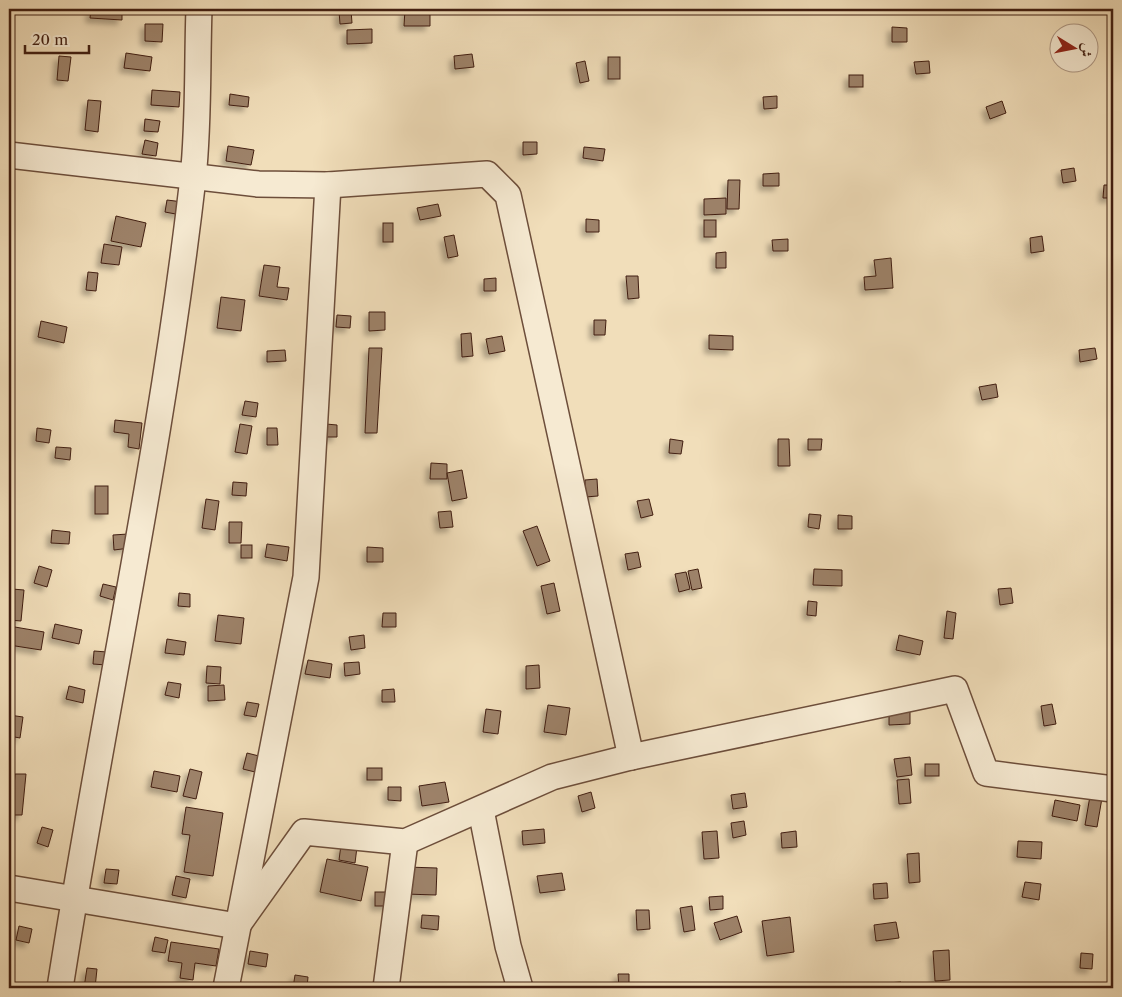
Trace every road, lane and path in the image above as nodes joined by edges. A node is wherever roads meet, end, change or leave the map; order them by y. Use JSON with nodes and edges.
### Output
{"nodes":[{"id":1,"x":199,"y":9,"type":"edge"},
{"id":2,"x":9,"y":155,"type":"edge"},
{"id":3,"x":193,"y":175,"type":"junction"},
{"id":4,"x":328,"y":184,"type":"junction"},
{"id":5,"x":631,"y":757,"type":"junction"},
{"id":6,"x":1113,"y":789,"type":"edge"},
{"id":7,"x":481,"y":810,"type":"junction"},
{"id":8,"x":405,"y":842,"type":"junction"},
{"id":9,"x":9,"y":888,"type":"edge"},
{"id":10,"x":74,"y":899,"type":"junction"},
{"id":11,"x":237,"y":926,"type":"junction"},
{"id":12,"x":60,"y":988,"type":"edge"},
{"id":13,"x":226,"y":988,"type":"edge"},
{"id":14,"x":386,"y":988,"type":"edge"},
{"id":15,"x":520,"y":988,"type":"edge"}],
"edges":[{"from":1,"to":3,"type":"street"},
{"from":2,"to":3,"type":"street"},
{"from":3,"to":4,"type":"street"},
{"from":3,"to":10,"type":"street"},
{"from":4,"to":5,"type":"street"},
{"from":4,"to":11,"type":"street"},
{"from":5,"to":6,"type":"street"},
{"from":5,"to":7,"type":"street"},
{"from":7,"to":8,"type":"street"},
{"from":7,"to":15,"type":"street"},
{"from":8,"to":11,"type":"street"},
{"from":8,"to":14,"type":"street"},
{"from":9,"to":10,"type":"street"},
{"from":10,"to":11,"type":"street"},
{"from":10,"to":12,"type":"street"},
{"from":11,"to":13,"type":"street"}]}
